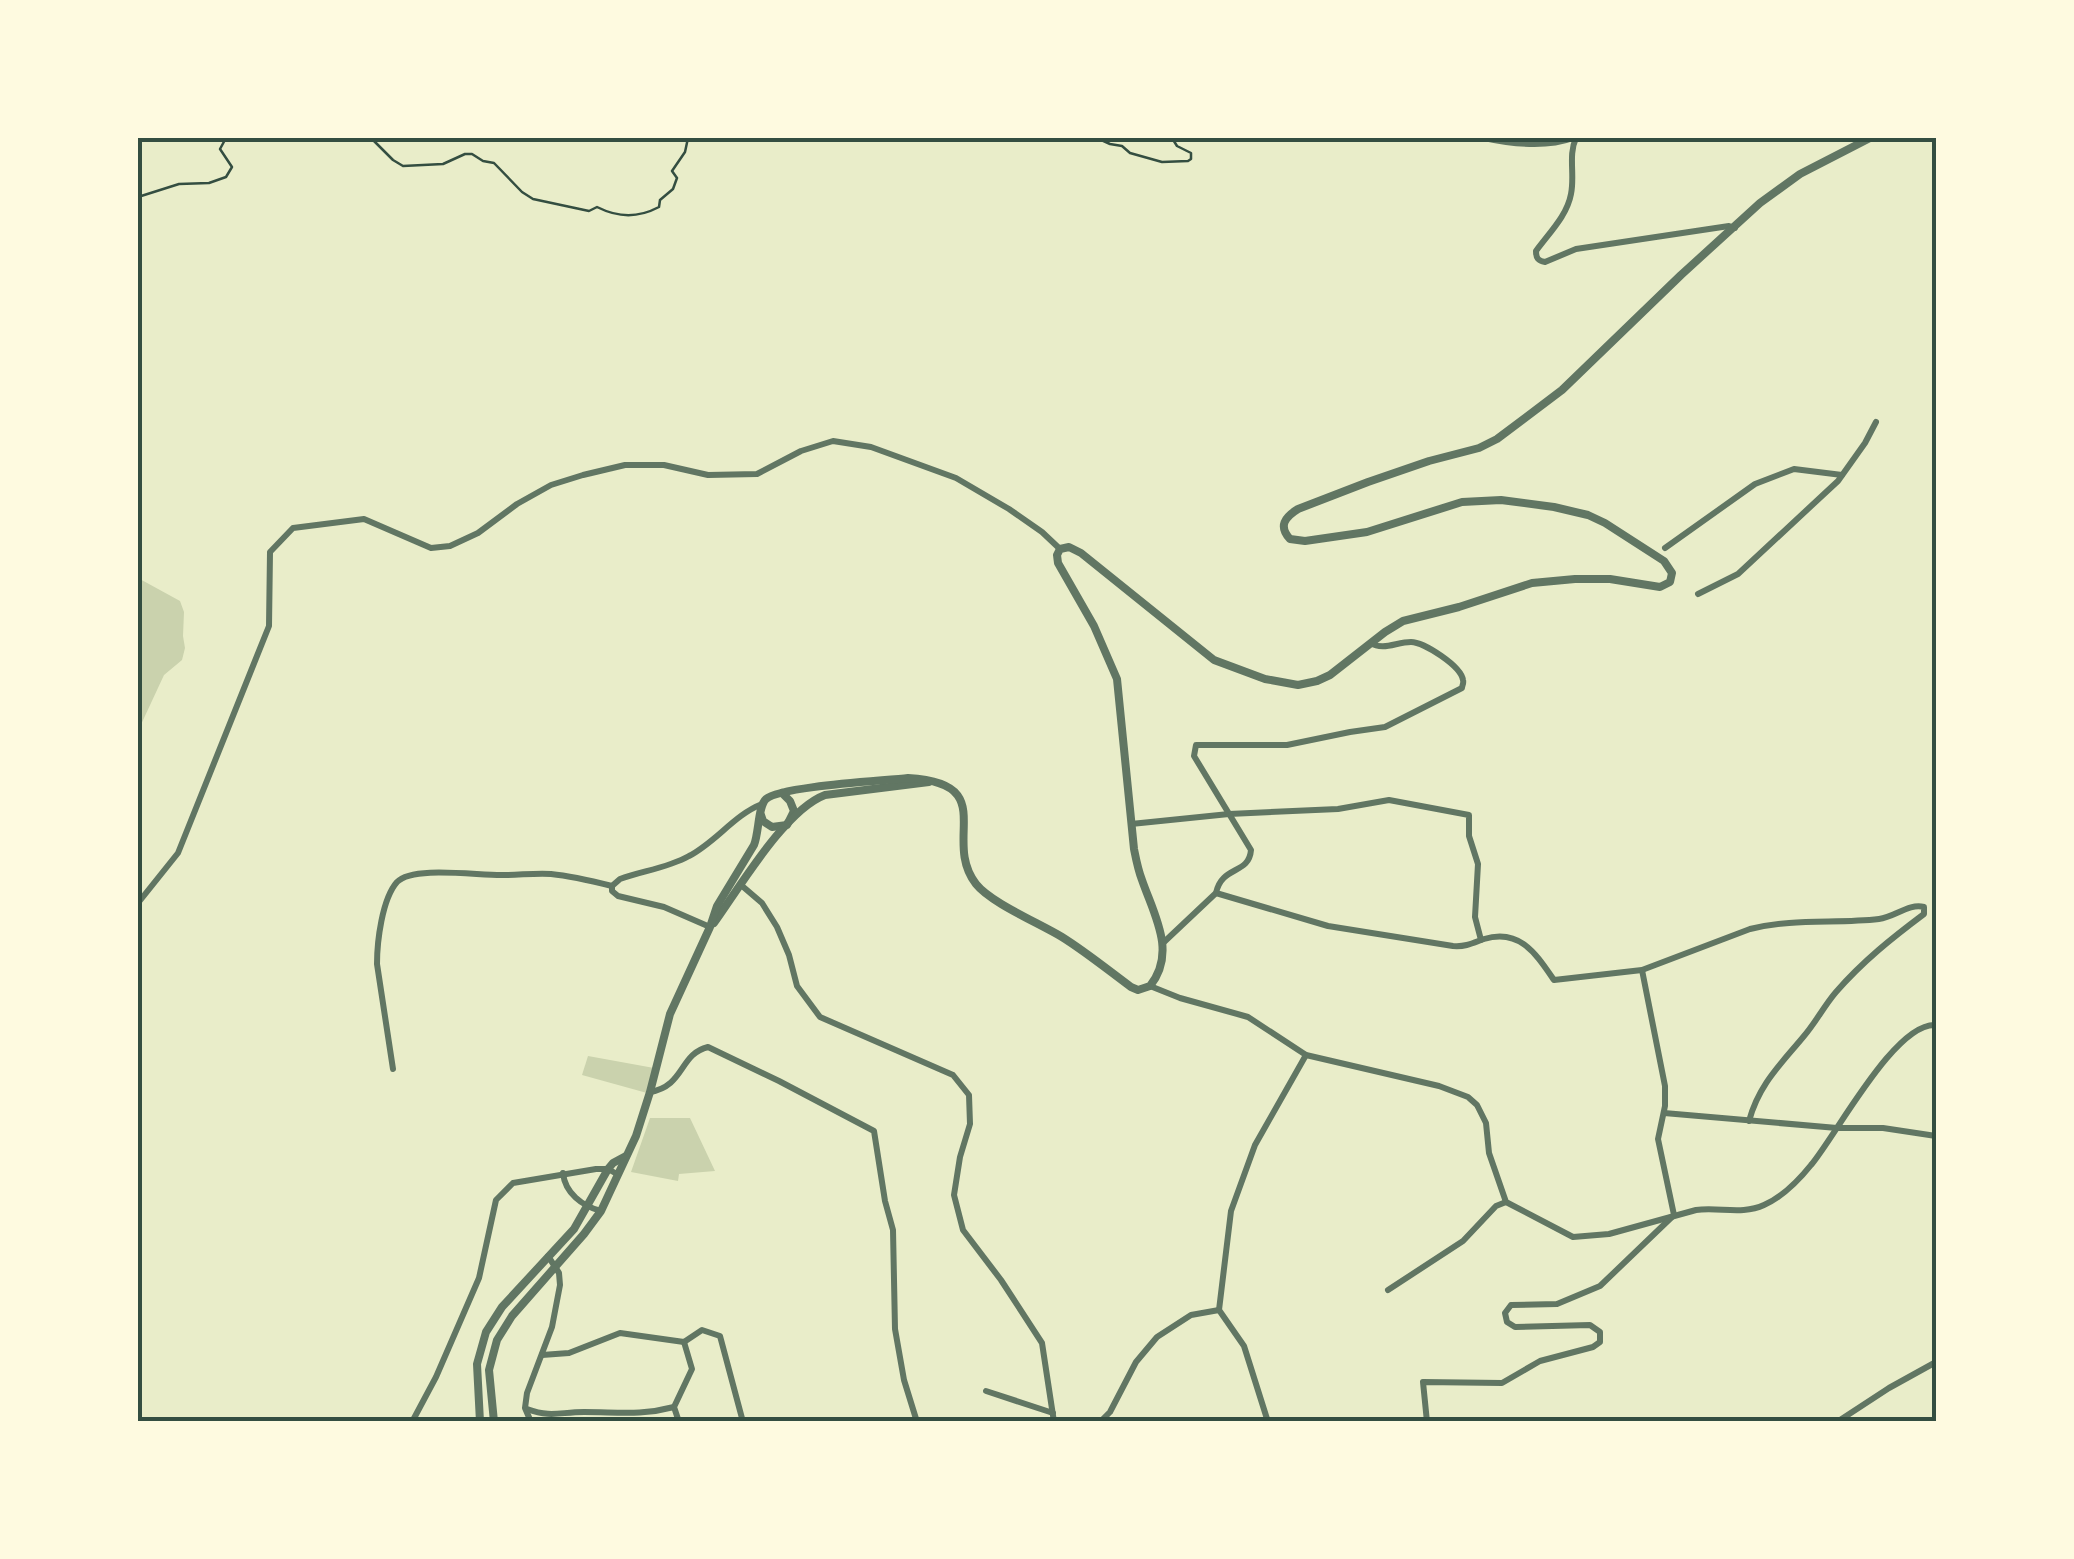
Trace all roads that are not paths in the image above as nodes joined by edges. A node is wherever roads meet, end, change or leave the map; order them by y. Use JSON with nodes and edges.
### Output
{"nodes":[{"id":1,"x":1484,"y":138,"type":"edge"},
{"id":2,"x":1575,"y":138,"type":"edge"},
{"id":3,"x":1870,"y":138,"type":"edge"},
{"id":4,"x":1735,"y":228,"type":"junction"},
{"id":5,"x":1876,"y":422,"type":"dead end"},
{"id":6,"x":1842,"y":474,"type":"junction"},
{"id":7,"x":1665,"y":548,"type":"dead end"},
{"id":8,"x":1060,"y":549,"type":"junction"},
{"id":9,"x":1698,"y":594,"type":"dead end"},
{"id":10,"x":1370,"y":644,"type":"junction"},
{"id":11,"x":934,"y":782,"type":"junction"},
{"id":12,"x":782,"y":793,"type":"junction"},
{"id":13,"x":762,"y":804,"type":"junction"},
{"id":14,"x":1229,"y":814,"type":"junction"},
{"id":15,"x":761,"y":815,"type":"junction"},
{"id":16,"x":791,"y":821,"type":"junction"},
{"id":17,"x":1131,"y":824,"type":"junction"},
{"id":18,"x":741,"y":885,"type":"junction"},
{"id":19,"x":612,"y":886,"type":"junction"},
{"id":20,"x":1216,"y":893,"type":"junction"},
{"id":21,"x":138,"y":902,"type":"edge"},
{"id":22,"x":710,"y":927,"type":"junction"},
{"id":23,"x":1482,"y":940,"type":"junction"},
{"id":24,"x":1163,"y":943,"type":"junction"},
{"id":25,"x":1642,"y":970,"type":"junction"},
{"id":26,"x":1150,"y":986,"type":"junction"},
{"id":27,"x":1936,"y":1025,"type":"edge"},
{"id":28,"x":1306,"y":1055,"type":"junction"},
{"id":29,"x":393,"y":1069,"type":"dead end"},
{"id":30,"x":650,"y":1092,"type":"junction"},
{"id":31,"x":1664,"y":1113,"type":"junction"},
{"id":32,"x":1749,"y":1120,"type":"junction"},
{"id":33,"x":1838,"y":1128,"type":"junction"},
{"id":34,"x":1936,"y":1136,"type":"edge"},
{"id":35,"x":613,"y":1172,"type":"junction"},
{"id":36,"x":563,"y":1173,"type":"junction"},
{"id":37,"x":1506,"y":1202,"type":"junction"},
{"id":38,"x":587,"y":1207,"type":"junction"},
{"id":39,"x":601,"y":1211,"type":"junction"},
{"id":40,"x":1674,"y":1215,"type":"junction"},
{"id":41,"x":548,"y":1256,"type":"junction"},
{"id":42,"x":556,"y":1265,"type":"junction"},
{"id":43,"x":1388,"y":1290,"type":"dead end"},
{"id":44,"x":1219,"y":1310,"type":"junction"},
{"id":45,"x":684,"y":1342,"type":"junction"},
{"id":46,"x":542,"y":1355,"type":"junction"},
{"id":47,"x":1936,"y":1362,"type":"edge"},
{"id":48,"x":986,"y":1391,"type":"dead end"},
{"id":49,"x":674,"y":1407,"type":"junction"},
{"id":50,"x":525,"y":1408,"type":"junction"},
{"id":51,"x":1053,"y":1418,"type":"edge"},
{"id":52,"x":412,"y":1422,"type":"edge"},
{"id":53,"x":480,"y":1422,"type":"edge"},
{"id":54,"x":494,"y":1422,"type":"edge"},
{"id":55,"x":531,"y":1422,"type":"edge"},
{"id":56,"x":679,"y":1422,"type":"edge"},
{"id":57,"x":744,"y":1422,"type":"edge"},
{"id":58,"x":917,"y":1422,"type":"edge"},
{"id":59,"x":1100,"y":1422,"type":"edge"},
{"id":60,"x":1268,"y":1422,"type":"edge"},
{"id":61,"x":1427,"y":1422,"type":"edge"},
{"id":62,"x":1836,"y":1422,"type":"edge"}],
"edges":[{"from":1,"to":2,"type":"street"},
{"from":2,"to":4,"type":"street"},
{"from":3,"to":4,"type":"street"},
{"from":4,"to":10,"type":"street"},
{"from":5,"to":6,"type":"street"},
{"from":6,"to":7,"type":"street"},
{"from":6,"to":9,"type":"street"},
{"from":8,"to":10,"type":"street"},
{"from":8,"to":17,"type":"street"},
{"from":8,"to":21,"type":"street"},
{"from":10,"to":14,"type":"street"},
{"from":11,"to":12,"type":"street"},
{"from":11,"to":16,"type":"street"},
{"from":11,"to":26,"type":"street"},
{"from":12,"to":13,"type":"street"},
{"from":12,"to":16,"type":"street"},
{"from":13,"to":15,"type":"street"},
{"from":13,"to":19,"type":"street"},
{"from":14,"to":17,"type":"street"},
{"from":14,"to":20,"type":"street"},
{"from":14,"to":23,"type":"street"},
{"from":15,"to":16,"type":"street"},
{"from":15,"to":22,"type":"street"},
{"from":16,"to":18,"type":"street"},
{"from":17,"to":24,"type":"street"},
{"from":18,"to":22,"type":"street"},
{"from":18,"to":51,"type":"street"},
{"from":19,"to":22,"type":"street"},
{"from":19,"to":29,"type":"street"},
{"from":20,"to":23,"type":"street"},
{"from":20,"to":24,"type":"street"},
{"from":22,"to":30,"type":"street"},
{"from":23,"to":25,"type":"street"},
{"from":24,"to":26,"type":"street"},
{"from":25,"to":31,"type":"street"},
{"from":25,"to":32,"type":"street"},
{"from":26,"to":28,"type":"street"},
{"from":27,"to":33,"type":"street"},
{"from":28,"to":37,"type":"street"},
{"from":28,"to":44,"type":"street"},
{"from":30,"to":35,"type":"street"},
{"from":30,"to":58,"type":"street"},
{"from":31,"to":32,"type":"street"},
{"from":31,"to":40,"type":"street"},
{"from":32,"to":33,"type":"street"},
{"from":33,"to":34,"type":"street"},
{"from":33,"to":40,"type":"street"},
{"from":35,"to":36,"type":"street"},
{"from":35,"to":38,"type":"street"},
{"from":35,"to":39,"type":"street"},
{"from":36,"to":38,"type":"street"},
{"from":36,"to":52,"type":"street"},
{"from":37,"to":40,"type":"street"},
{"from":37,"to":43,"type":"street"},
{"from":38,"to":39,"type":"street"},
{"from":38,"to":41,"type":"street"},
{"from":39,"to":42,"type":"street"},
{"from":40,"to":61,"type":"street"},
{"from":41,"to":42,"type":"street"},
{"from":41,"to":53,"type":"street"},
{"from":42,"to":46,"type":"street"},
{"from":42,"to":54,"type":"street"},
{"from":44,"to":59,"type":"street"},
{"from":44,"to":60,"type":"street"},
{"from":45,"to":46,"type":"street"},
{"from":45,"to":49,"type":"street"},
{"from":45,"to":57,"type":"street"},
{"from":46,"to":50,"type":"street"},
{"from":47,"to":62,"type":"street"},
{"from":48,"to":51,"type":"street"},
{"from":49,"to":50,"type":"street"},
{"from":49,"to":56,"type":"street"},
{"from":50,"to":55,"type":"street"}]}
